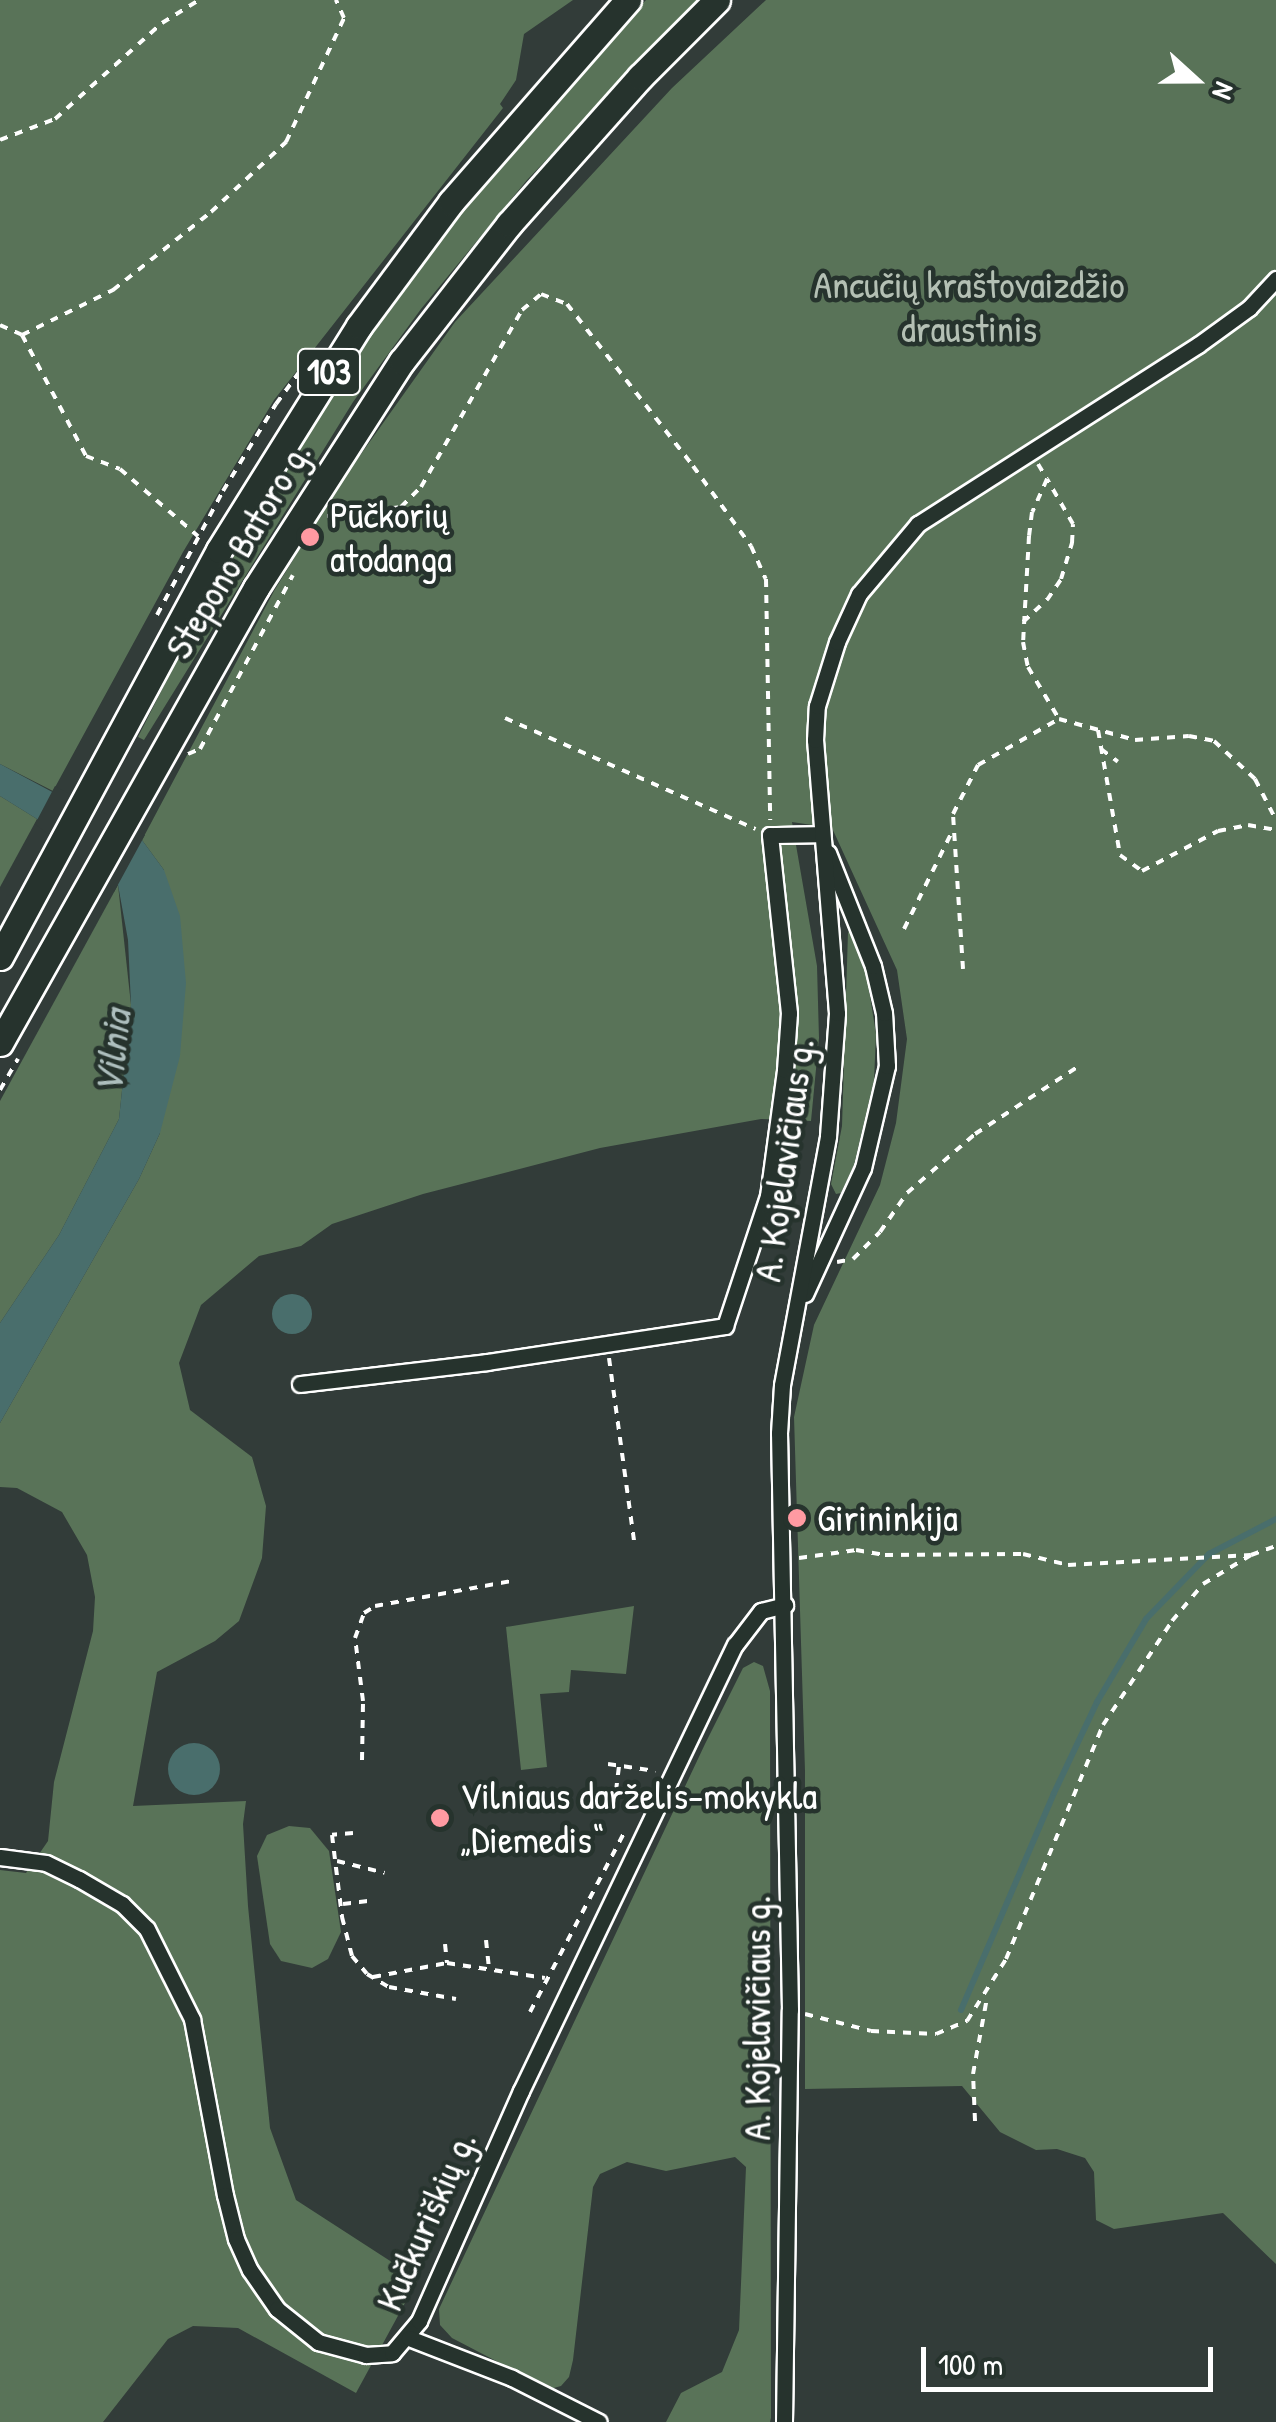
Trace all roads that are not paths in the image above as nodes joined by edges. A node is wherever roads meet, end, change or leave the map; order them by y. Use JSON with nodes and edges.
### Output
{"nodes":[{"id":1,"x":628,"y":0,"type":"edge"},
{"id":2,"x":717,"y":0,"type":"edge"},
{"id":3,"x":1276,"y":280,"type":"edge"},
{"id":4,"x":821,"y":834,"type":"junction"},
{"id":5,"x":0,"y":957,"type":"edge"},
{"id":6,"x":0,"y":1044,"type":"edge"},
{"id":7,"x":794,"y":1316,"type":"junction"},
{"id":8,"x":300,"y":1384,"type":"dead end"},
{"id":9,"x":785,"y":1606,"type":"junction"},
{"id":10,"x":0,"y":1857,"type":"edge"},
{"id":11,"x":410,"y":2338,"type":"junction"},
{"id":12,"x":600,"y":2422,"type":"edge"},
{"id":13,"x":784,"y":2422,"type":"edge"}],
"edges":[{"from":1,"to":5,"type":"main road","name":"Stepono Batoro g.","number":"103"},
{"from":2,"to":6,"type":"main road","name":"Stepono Batoro g.","number":"103"},
{"from":3,"to":4,"type":"street","name":"A. Kojelavičiaus g."},
{"from":4,"to":7,"type":"street","name":"A. Kojelavičiaus g."},
{"from":4,"to":7,"type":"street","name":"A. Kojelavičiaus g."},
{"from":4,"to":8,"type":"street"},
{"from":7,"to":9,"type":"street","name":"A. Kojelavičiaus g."},
{"from":9,"to":11,"type":"street","name":"Kučkuriškių g."},
{"from":9,"to":13,"type":"street","name":"A. Kojelavičiaus g."},
{"from":10,"to":11,"type":"street","name":"Kučkuriškių g."},
{"from":11,"to":12,"type":"street"}]}
